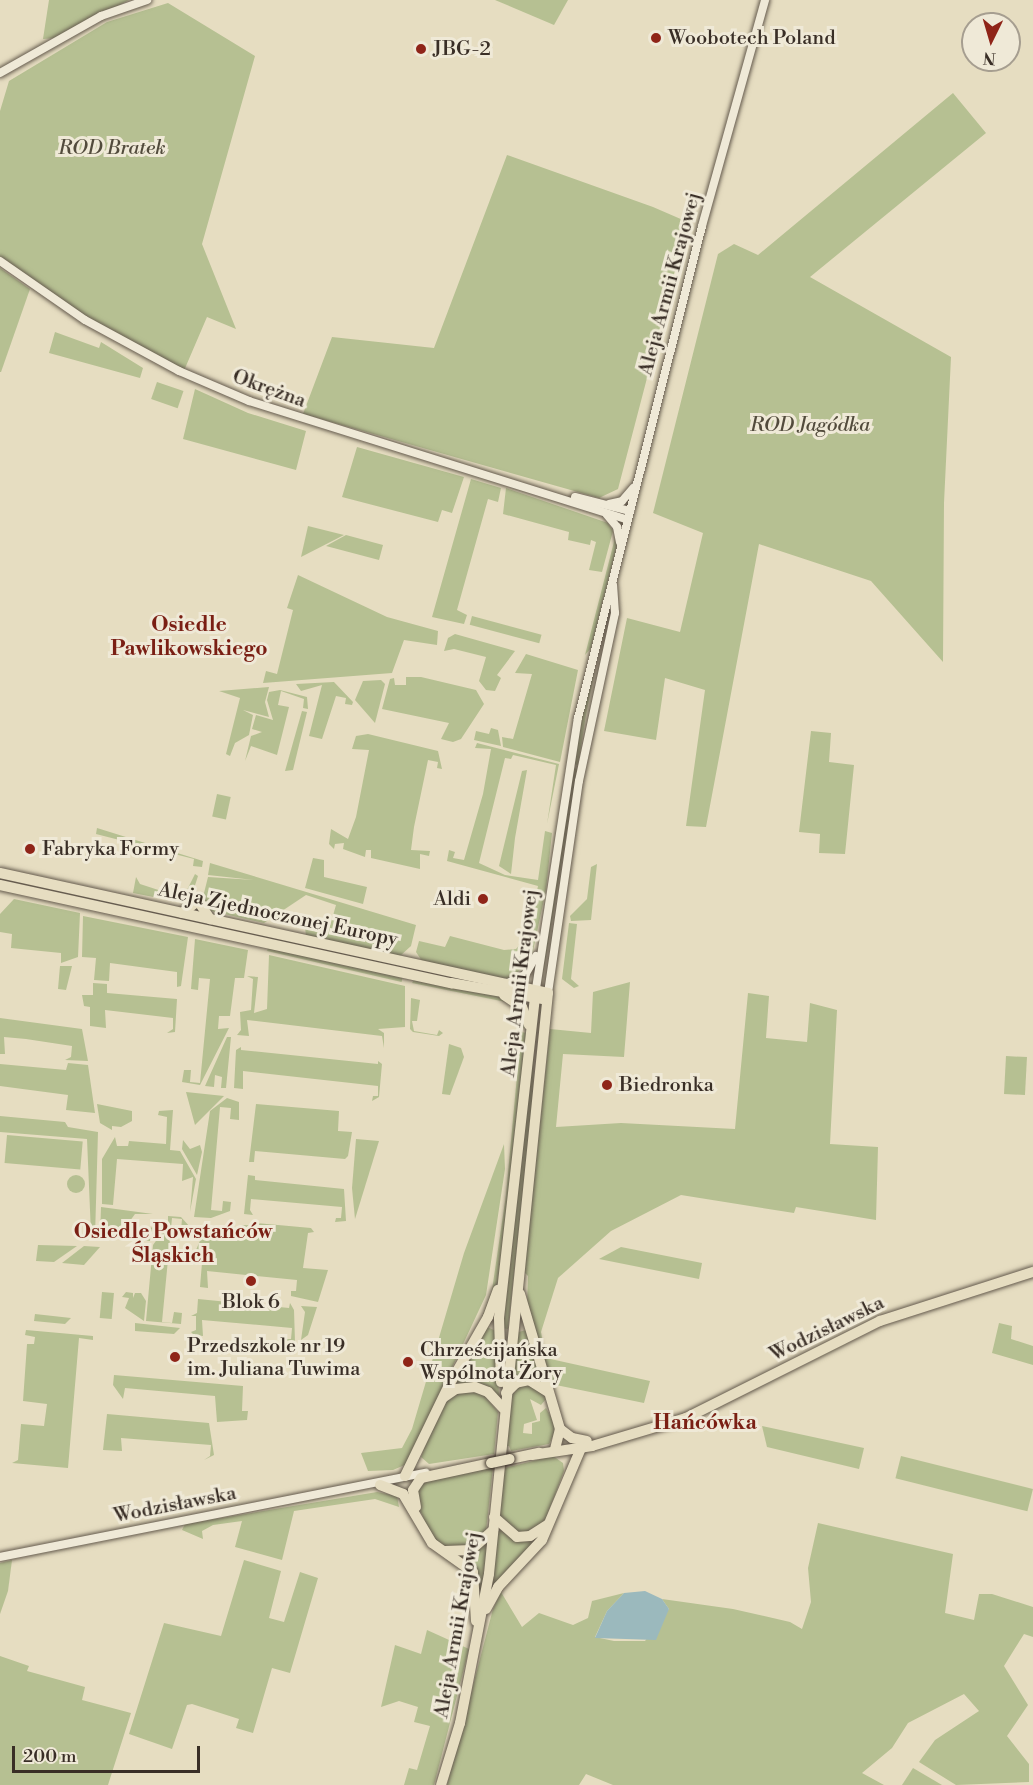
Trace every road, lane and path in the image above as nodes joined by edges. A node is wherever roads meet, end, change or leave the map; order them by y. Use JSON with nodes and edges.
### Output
{"nodes":[{"id":1,"x":147,"y":0,"type":"edge"},
{"id":2,"x":765,"y":0,"type":"edge"},
{"id":3,"x":0,"y":73,"type":"edge"},
{"id":4,"x":0,"y":261,"type":"edge"},
{"id":5,"x":640,"y":476,"type":"junction"},
{"id":6,"x":604,"y":507,"type":"junction"},
{"id":7,"x":629,"y":515,"type":"junction"},
{"id":8,"x":620,"y":549,"type":"junction"},
{"id":9,"x":612,"y":579,"type":"junction"},
{"id":10,"x":0,"y":873,"type":"edge"},
{"id":11,"x":3,"y":887,"type":"edge"},
{"id":12,"x":204,"y":930,"type":"junction"},
{"id":13,"x":192,"y":937,"type":"dead end"},
{"id":14,"x":541,"y":946,"type":"junction"},
{"id":15,"x":508,"y":983,"type":"junction"},
{"id":16,"x":495,"y":990,"type":"junction"},
{"id":17,"x":535,"y":994,"type":"junction"},
{"id":18,"x":547,"y":996,"type":"junction"},
{"id":19,"x":531,"y":1031,"type":"junction"},
{"id":20,"x":506,"y":1267,"type":"junction"},
{"id":21,"x":1033,"y":1272,"type":"edge"},
{"id":22,"x":517,"y":1277,"type":"junction"},
{"id":23,"x":548,"y":1392,"type":"junction"},
{"id":24,"x":505,"y":1396,"type":"junction"},
{"id":25,"x":444,"y":1398,"type":"junction"},
{"id":26,"x":503,"y":1408,"type":"junction"},
{"id":27,"x":560,"y":1429,"type":"junction"},
{"id":28,"x":584,"y":1445,"type":"junction"},
{"id":29,"x":419,"y":1449,"type":"junction"},
{"id":30,"x":555,"y":1451,"type":"junction"},
{"id":31,"x":567,"y":1475,"type":"junction"},
{"id":32,"x":405,"y":1476,"type":"junction"},
{"id":33,"x":424,"y":1476,"type":"junction"},
{"id":34,"x":380,"y":1485,"type":"junction"},
{"id":35,"x":358,"y":1487,"type":"junction"},
{"id":36,"x":417,"y":1514,"type":"junction"},
{"id":37,"x":494,"y":1517,"type":"junction"},
{"id":38,"x":548,"y":1525,"type":"junction"},
{"id":39,"x":493,"y":1530,"type":"junction"},
{"id":40,"x":444,"y":1551,"type":"junction"},
{"id":41,"x":0,"y":1557,"type":"edge"},
{"id":42,"x":482,"y":1613,"type":"junction"},
{"id":43,"x":477,"y":1640,"type":"junction"},
{"id":44,"x":441,"y":1785,"type":"edge"}],
"edges":[{"from":1,"to":3,"type":"street"},
{"from":2,"to":5,"type":"street","name":"Aleja Armii Krajowej"},
{"from":4,"to":6,"type":"street","name":"Okrężna"},
{"from":5,"to":6,"type":"street"},
{"from":5,"to":7,"type":"street","name":"Aleja Armii Krajowej"},
{"from":6,"to":7,"type":"street","name":"Okrężna"},
{"from":6,"to":8,"type":"street"},
{"from":7,"to":8,"type":"street","name":"Aleja Armii Krajowej"},
{"from":8,"to":9,"type":"street","name":"Aleja Armii Krajowej"},
{"from":9,"to":14,"type":"street","name":"Aleja Armii Krajowej"},
{"from":9,"to":18,"type":"street","name":"Aleja Armii Krajowej"},
{"from":10,"to":15,"type":"main road","name":"Aleja Zjednoczonej Europy"},
{"from":11,"to":12,"type":"main road","name":"Aleja Zjednoczonej Europy"},
{"from":12,"to":13,"type":"main road"},
{"from":12,"to":16,"type":"main road","name":"Aleja Zjednoczonej Europy"},
{"from":14,"to":15,"type":"street"},
{"from":14,"to":17,"type":"street","name":"Aleja Armii Krajowej"},
{"from":15,"to":17,"type":"main road","name":"Aleja Zjednoczonej Europy"},
{"from":16,"to":17,"type":"main road","name":"Aleja Zjednoczonej Europy"},
{"from":16,"to":19,"type":"main road"},
{"from":17,"to":18,"type":"main road","name":"Aleja Zjednoczonej Europy"},
{"from":17,"to":19,"type":"main road","name":"Aleja Armii Krajowej"},
{"from":18,"to":22,"type":"main road","name":"Aleja Armii Krajowej"},
{"from":19,"to":20,"type":"main road","name":"Aleja Armii Krajowej"},
{"from":20,"to":24,"type":"main road","name":"Aleja Armii Krajowej"},
{"from":20,"to":25,"type":"main road"},
{"from":21,"to":28,"type":"main road","name":"Wodzisławska"},
{"from":22,"to":23,"type":"main road"},
{"from":22,"to":24,"type":"main road","name":"Aleja Armii Krajowej"},
{"from":23,"to":24,"type":"main road"},
{"from":23,"to":27,"type":"main road"},
{"from":24,"to":26,"type":"main road","name":"Aleja Armii Krajowej"},
{"from":25,"to":26,"type":"main road"},
{"from":25,"to":29,"type":"main road"},
{"from":26,"to":37,"type":"main road","name":"Aleja Armii Krajowej"},
{"from":27,"to":28,"type":"main road"},
{"from":27,"to":30,"type":"main road"},
{"from":28,"to":30,"type":"main road","name":"Wodzisławska"},
{"from":28,"to":31,"type":"main road"},
{"from":29,"to":32,"type":"main road"},
{"from":29,"to":33,"type":"main road"},
{"from":30,"to":31,"type":"main road"},
{"from":30,"to":33,"type":"main road","name":"Wodzisławska","bridge":true},
{"from":31,"to":38,"type":"main road"},
{"from":32,"to":33,"type":"street","name":"Wodzisławska"},
{"from":32,"to":35,"type":"street","name":"Wodzisławska"},
{"from":33,"to":34,"type":"street","name":"Wodzisławska"},
{"from":33,"to":36,"type":"main road"},
{"from":34,"to":35,"type":"street","name":"Wodzisławska"},
{"from":34,"to":36,"type":"main road"},
{"from":35,"to":41,"type":"street","name":"Wodzisławska"},
{"from":36,"to":40,"type":"main road"},
{"from":37,"to":38,"type":"main road"},
{"from":37,"to":39,"type":"main road","name":"Aleja Armii Krajowej"},
{"from":38,"to":42,"type":"main road"},
{"from":39,"to":40,"type":"main road"},
{"from":39,"to":42,"type":"main road","name":"Aleja Armii Krajowej"},
{"from":40,"to":43,"type":"main road"},
{"from":42,"to":43,"type":"main road","name":"Aleja Armii Krajowej"},
{"from":43,"to":44,"type":"main road","name":"Aleja Armii Krajowej"}]}
